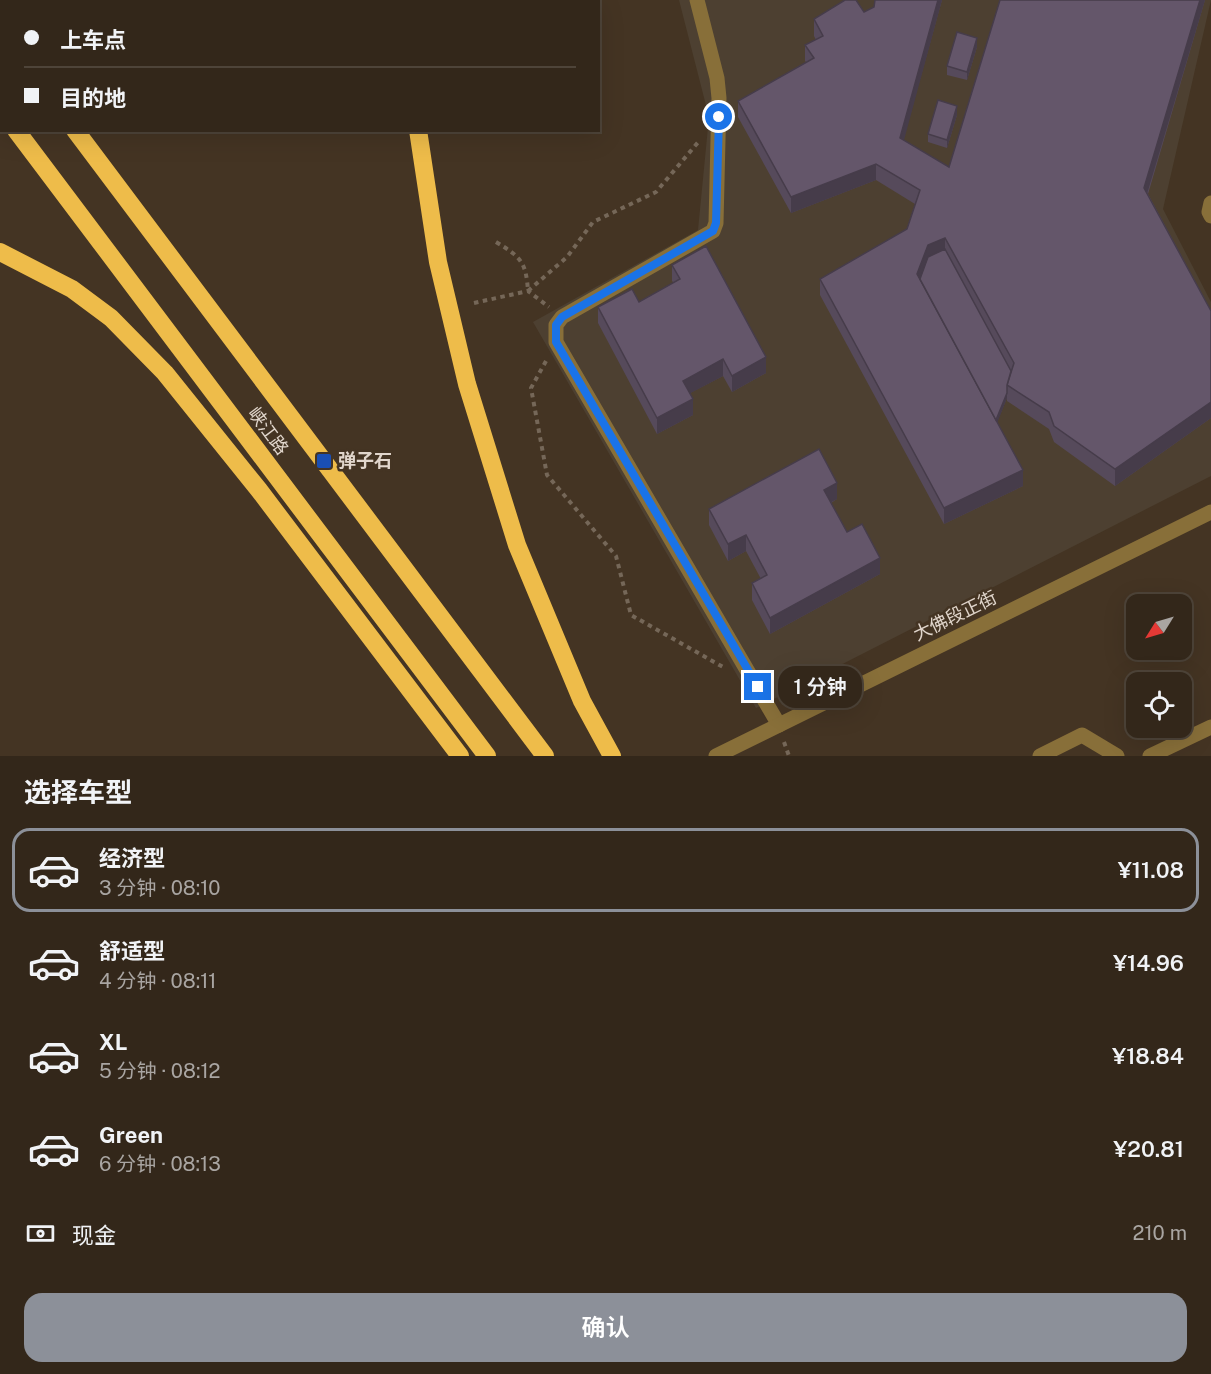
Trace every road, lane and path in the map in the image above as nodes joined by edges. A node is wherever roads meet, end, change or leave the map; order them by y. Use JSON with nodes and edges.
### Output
{"nodes":[{"id":1,"x":696,"y":0,"type":"edge"},
{"id":2,"x":719,"y":117,"type":"junction"},
{"id":3,"x":18,"y":132,"type":"edge"},
{"id":4,"x":77,"y":132,"type":"edge"},
{"id":5,"x":418,"y":132,"type":"edge"},
{"id":6,"x":1211,"y":203,"type":"edge"},
{"id":7,"x":1211,"y":216,"type":"edge"},
{"id":8,"x":496,"y":242,"type":"dead end"},
{"id":9,"x":0,"y":252,"type":"edge"},
{"id":10,"x":528,"y":291,"type":"junction"},
{"id":11,"x":474,"y":303,"type":"dead end"},
{"id":12,"x":562,"y":317,"type":"junction"},
{"id":13,"x":556,"y":342,"type":"junction"},
{"id":14,"x":1211,"y":512,"type":"edge"},
{"id":15,"x":729,"y":670,"type":"dead end"},
{"id":16,"x":779,"y":724,"type":"junction"},
{"id":17,"x":1211,"y":727,"type":"edge"},
{"id":18,"x":460,"y":756,"type":"edge"},
{"id":19,"x":487,"y":756,"type":"edge"},
{"id":20,"x":545,"y":756,"type":"edge"},
{"id":21,"x":612,"y":756,"type":"edge"},
{"id":22,"x":716,"y":756,"type":"edge"},
{"id":23,"x":1040,"y":756,"type":"edge"},
{"id":24,"x":1117,"y":756,"type":"edge"},
{"id":25,"x":1150,"y":756,"type":"edge"}],
"edges":[{"from":1,"to":2,"type":"street"},
{"from":2,"to":10,"type":"path"},
{"from":2,"to":12,"type":"street"},
{"from":3,"to":19,"type":"highway","name":"峡江路"},
{"from":4,"to":20,"type":"highway","name":"峡江路"},
{"from":5,"to":21,"type":"highway"},
{"from":6,"to":7,"type":"street"},
{"from":8,"to":10,"type":"path"},
{"from":9,"to":18,"type":"highway"},
{"from":10,"to":11,"type":"path"},
{"from":10,"to":12,"type":"path"},
{"from":12,"to":13,"type":"street"},
{"from":13,"to":15,"type":"path"},
{"from":13,"to":16,"type":"street"},
{"from":14,"to":16,"type":"street","name":"大佛段正街"},
{"from":16,"to":22,"type":"street","name":"大佛段正街"},
{"from":17,"to":25,"type":"street"},
{"from":23,"to":24,"type":"street"}]}
